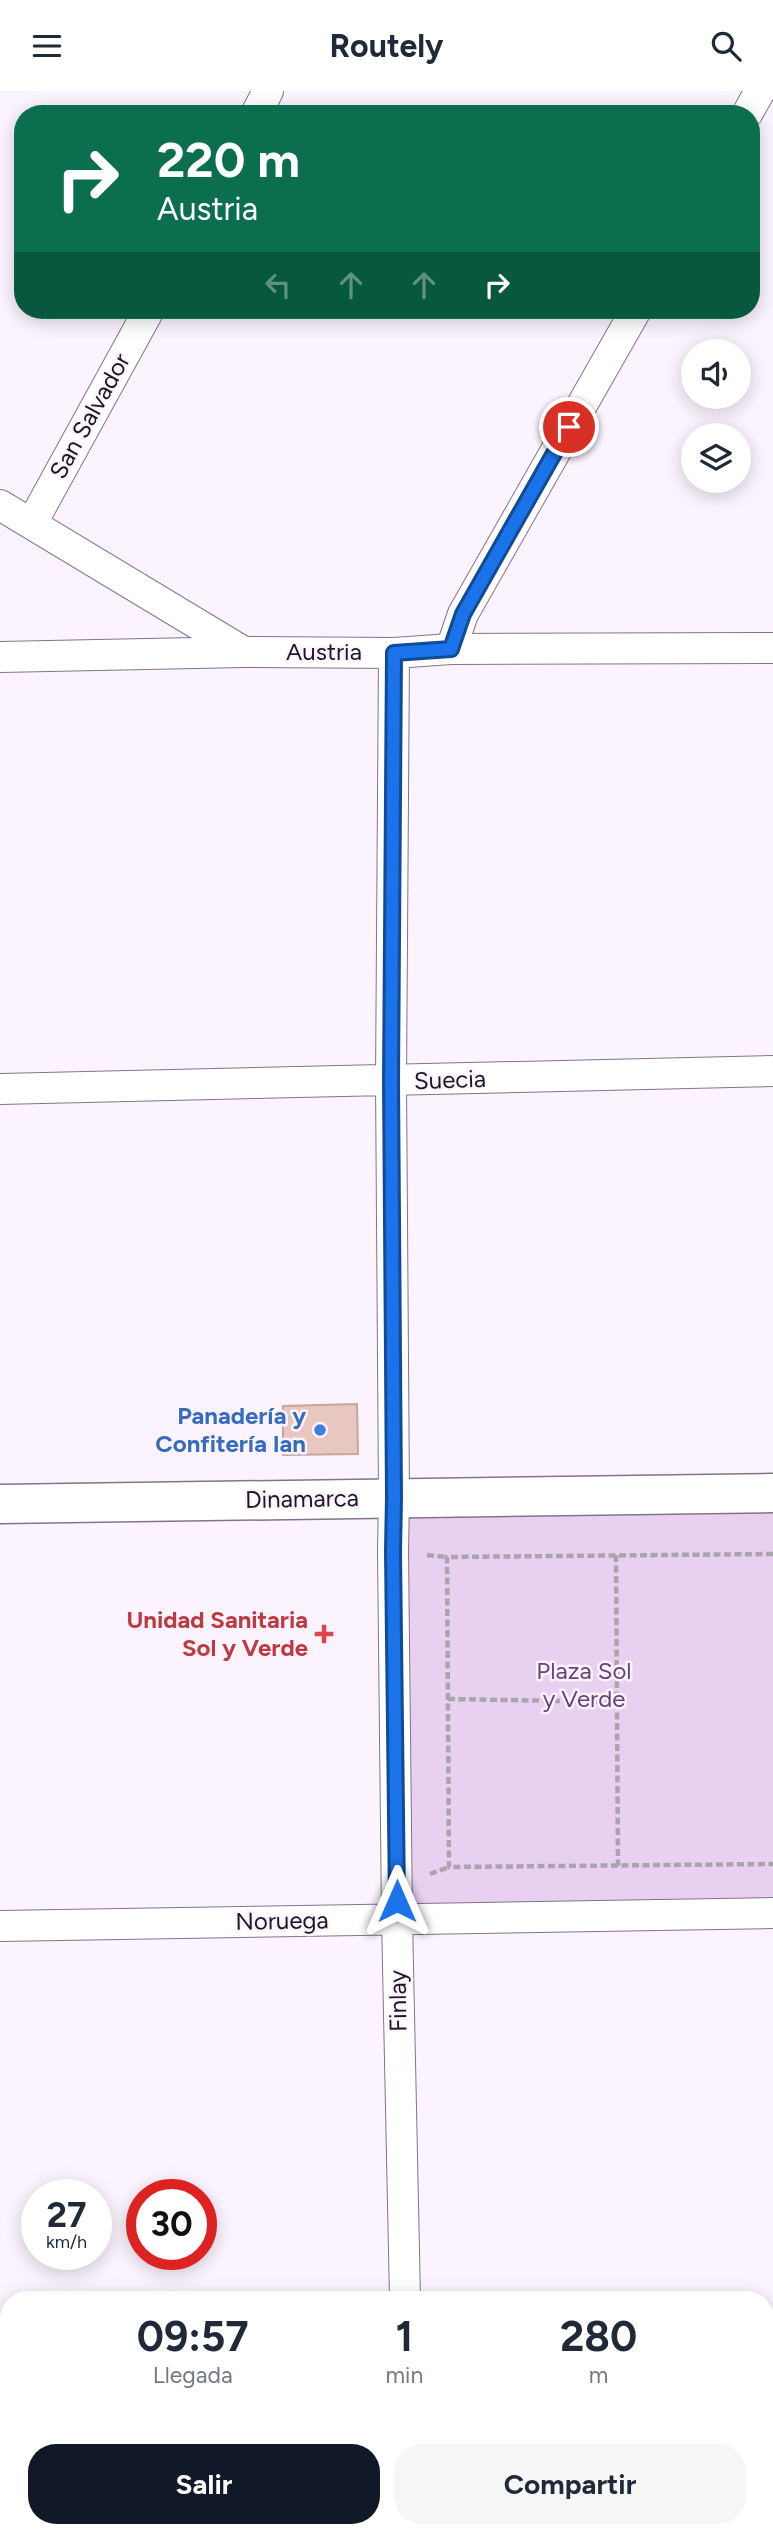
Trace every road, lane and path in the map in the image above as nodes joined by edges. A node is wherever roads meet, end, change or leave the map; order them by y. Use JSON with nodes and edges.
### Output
{"nodes":[{"id":1,"x":144,"y":319,"type":"edge"},
{"id":2,"x":631,"y":319,"type":"edge"},
{"id":3,"x":0,"y":505,"type":"edge"},
{"id":4,"x":32,"y":523,"type":"junction"},
{"id":5,"x":773,"y":648,"type":"edge"},
{"id":6,"x":451,"y":649,"type":"junction"},
{"id":7,"x":244,"y":652,"type":"junction"},
{"id":8,"x":394,"y":653,"type":"junction"},
{"id":9,"x":0,"y":656,"type":"edge"},
{"id":10,"x":773,"y":1071,"type":"edge"},
{"id":11,"x":391,"y":1081,"type":"junction"},
{"id":12,"x":0,"y":1089,"type":"edge"},
{"id":13,"x":773,"y":1493,"type":"edge"},
{"id":14,"x":394,"y":1497,"type":"junction"},
{"id":15,"x":0,"y":1504,"type":"edge"},
{"id":16,"x":773,"y":1554,"type":"edge"},
{"id":17,"x":616,"y":1555,"type":"junction"},
{"id":18,"x":448,"y":1699,"type":"junction"},
{"id":19,"x":617,"y":1702,"type":"junction"},
{"id":20,"x":773,"y":1864,"type":"edge"},
{"id":21,"x":618,"y":1866,"type":"junction"},
{"id":22,"x":773,"y":1913,"type":"edge"},
{"id":23,"x":397,"y":1918,"type":"junction"},
{"id":24,"x":0,"y":1926,"type":"edge"},
{"id":25,"x":405,"y":2291,"type":"edge"}],
"edges":[{"from":1,"to":4,"type":"street","name":"San Salvador"},
{"from":2,"to":6,"type":"street"},
{"from":3,"to":4,"type":"street"},
{"from":4,"to":7,"type":"street"},
{"from":5,"to":6,"type":"street","name":"Austria"},
{"from":6,"to":8,"type":"street","name":"Austria"},
{"from":7,"to":8,"type":"street","name":"Austria"},
{"from":7,"to":9,"type":"street","name":"Austria"},
{"from":8,"to":11,"type":"street","name":"Finlay"},
{"from":10,"to":11,"type":"street","name":"Suecia"},
{"from":11,"to":12,"type":"street","name":"Suecia"},
{"from":11,"to":14,"type":"street","name":"Finlay"},
{"from":13,"to":14,"type":"street","name":"Dinamarca"},
{"from":14,"to":15,"type":"street","name":"Dinamarca"},
{"from":14,"to":23,"type":"street","name":"Finlay"},
{"from":16,"to":17,"type":"path"},
{"from":17,"to":18,"type":"path"},
{"from":17,"to":19,"type":"path"},
{"from":18,"to":19,"type":"path"},
{"from":18,"to":21,"type":"path"},
{"from":19,"to":21,"type":"path"},
{"from":20,"to":21,"type":"path"},
{"from":22,"to":23,"type":"street","name":"Noruega"},
{"from":23,"to":24,"type":"street","name":"Noruega"},
{"from":23,"to":25,"type":"street","name":"Finlay"}]}
